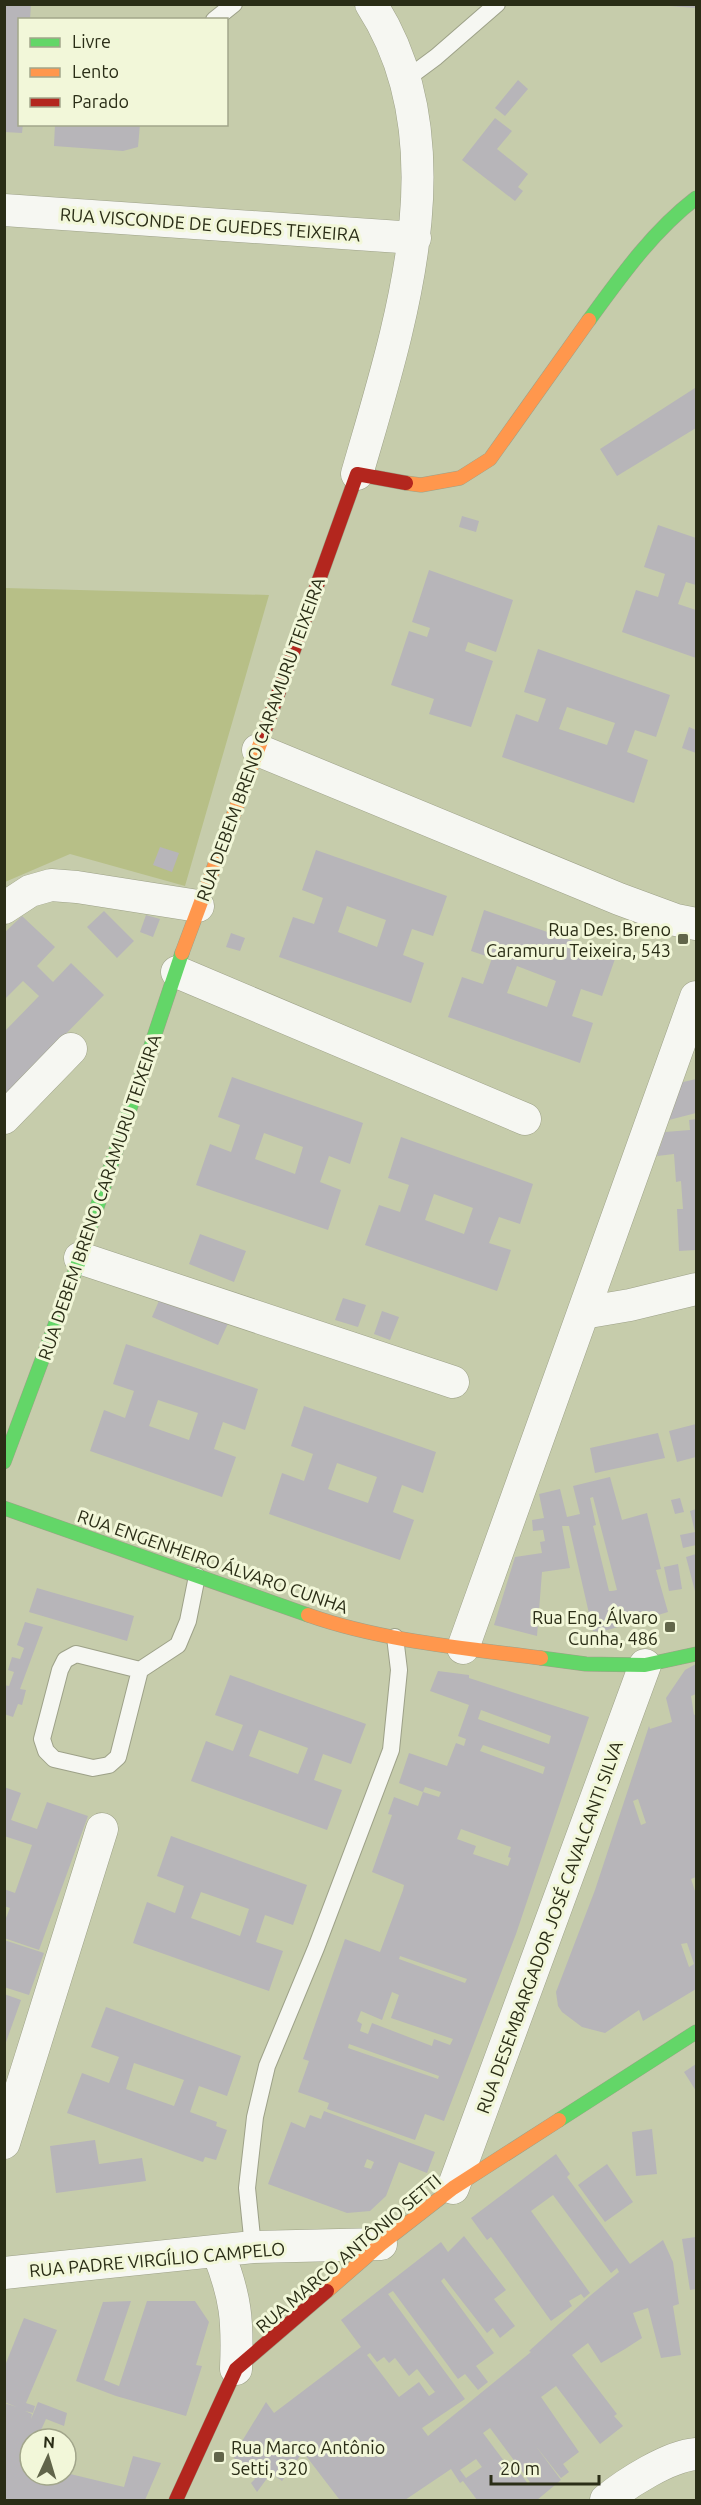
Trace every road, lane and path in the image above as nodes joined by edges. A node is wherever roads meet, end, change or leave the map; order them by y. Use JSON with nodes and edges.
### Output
{"nodes":[{"id":1,"x":234,"y":4,"type":"edge"},
{"id":2,"x":371,"y":4,"type":"edge"},
{"id":3,"x":498,"y":4,"type":"edge"},
{"id":4,"x":216,"y":18,"type":"edge"},
{"id":5,"x":405,"y":80,"type":"junction"},
{"id":6,"x":696,"y":198,"type":"edge"},
{"id":7,"x":4,"y":210,"type":"edge"},
{"id":8,"x":415,"y":238,"type":"junction"},
{"id":9,"x":357,"y":474,"type":"junction"},
{"id":10,"x":258,"y":750,"type":"junction"},
{"id":11,"x":198,"y":906,"type":"junction"},
{"id":12,"x":4,"y":908,"type":"edge"},
{"id":13,"x":696,"y":924,"type":"edge"},
{"id":14,"x":177,"y":972,"type":"junction"},
{"id":15,"x":696,"y":997,"type":"edge"},
{"id":16,"x":71,"y":1049,"type":"dead end"},
{"id":17,"x":4,"y":1118,"type":"edge"},
{"id":18,"x":525,"y":1119,"type":"dead end"},
{"id":19,"x":80,"y":1258,"type":"junction"},
{"id":20,"x":696,"y":1289,"type":"edge"},
{"id":21,"x":582,"y":1313,"type":"junction"},
{"id":22,"x":453,"y":1382,"type":"dead end"},
{"id":23,"x":4,"y":1462,"type":"edge"},
{"id":24,"x":4,"y":1508,"type":"edge"},
{"id":25,"x":197,"y":1576,"type":"junction"},
{"id":26,"x":395,"y":1637,"type":"junction"},
{"id":27,"x":463,"y":1648,"type":"junction"},
{"id":28,"x":696,"y":1654,"type":"edge"},
{"id":29,"x":645,"y":1665,"type":"junction"},
{"id":30,"x":140,"y":1670,"type":"junction"},
{"id":31,"x":102,"y":1829,"type":"dead end"},
{"id":32,"x":696,"y":2032,"type":"edge"},
{"id":33,"x":4,"y":2143,"type":"edge"},
{"id":34,"x":453,"y":2188,"type":"junction"},
{"id":35,"x":381,"y":2244,"type":"junction"},
{"id":36,"x":253,"y":2247,"type":"junction"},
{"id":37,"x":218,"y":2252,"type":"junction"},
{"id":38,"x":4,"y":2273,"type":"edge"},
{"id":39,"x":236,"y":2369,"type":"junction"},
{"id":40,"x":696,"y":2454,"type":"edge"},
{"id":41,"x":177,"y":2500,"type":"edge"},
{"id":42,"x":606,"y":2500,"type":"edge"}],
"edges":[{"from":1,"to":4,"type":"lane"},
{"from":2,"to":5,"type":"street","name":"RUA DEBEM BRENO CARAMURU TEIXEIRA"},
{"from":3,"to":5,"type":"lane"},
{"from":5,"to":8,"type":"street","name":"RUA DEBEM BRENO CARAMURU TEIXEIRA"},
{"from":6,"to":9,"type":"street"},
{"from":7,"to":8,"type":"street","name":"RUA VISCONDE DE GUEDES TEIXEIRA"},
{"from":8,"to":9,"type":"street","name":"RUA DEBEM BRENO CARAMURU TEIXEIRA"},
{"from":9,"to":10,"type":"street","name":"RUA DEBEM BRENO CARAMURU TEIXEIRA"},
{"from":10,"to":11,"type":"street","name":"RUA DEBEM BRENO CARAMURU TEIXEIRA"},
{"from":10,"to":13,"type":"street"},
{"from":11,"to":12,"type":"street"},
{"from":11,"to":14,"type":"street","name":"RUA DEBEM BRENO CARAMURU TEIXEIRA"},
{"from":14,"to":18,"type":"street"},
{"from":14,"to":19,"type":"street","name":"RUA DEBEM BRENO CARAMURU TEIXEIRA"},
{"from":15,"to":21,"type":"street"},
{"from":16,"to":17,"type":"street"},
{"from":19,"to":22,"type":"street"},
{"from":19,"to":23,"type":"street","name":"RUA DEBEM BRENO CARAMURU TEIXEIRA"},
{"from":20,"to":21,"type":"street"},
{"from":21,"to":27,"type":"street"},
{"from":24,"to":25,"type":"street","name":"RUA ENGENHEIRO ÁLVARO CUNHA"},
{"from":25,"to":26,"type":"street","name":"RUA ENGENHEIRO ÁLVARO CUNHA"},
{"from":25,"to":30,"type":"lane"},
{"from":26,"to":27,"type":"street","name":"RUA ENGENHEIRO ÁLVARO CUNHA"},
{"from":26,"to":36,"type":"lane"},
{"from":27,"to":29,"type":"street","name":"RUA ENGENHEIRO ÁLVARO CUNHA"},
{"from":28,"to":29,"type":"street","name":"RUA ENGENHEIRO ÁLVARO CUNHA"},
{"from":29,"to":34,"type":"street","name":"RUA DESEMBARGADOR JOSÉ CAVALCANTI SILVA"},
{"from":30,"to":30,"type":"lane"},
{"from":31,"to":33,"type":"street"},
{"from":32,"to":34,"type":"street","name":"RUA MARCO ANTÔNIO SETTI"},
{"from":34,"to":35,"type":"street","name":"RUA MARCO ANTÔNIO SETTI"},
{"from":35,"to":36,"type":"street","name":"RUA PADRE VIRGÍLIO CAMPELO"},
{"from":35,"to":39,"type":"street","name":"RUA MARCO ANTÔNIO SETTI"},
{"from":36,"to":37,"type":"street","name":"RUA PADRE VIRGÍLIO CAMPELO"},
{"from":37,"to":38,"type":"street","name":"RUA PADRE VIRGÍLIO CAMPELO"},
{"from":37,"to":39,"type":"street"},
{"from":39,"to":41,"type":"street","name":"RUA MARCO ANTÔNIO SETTI"},
{"from":40,"to":42,"type":"street"}]}
